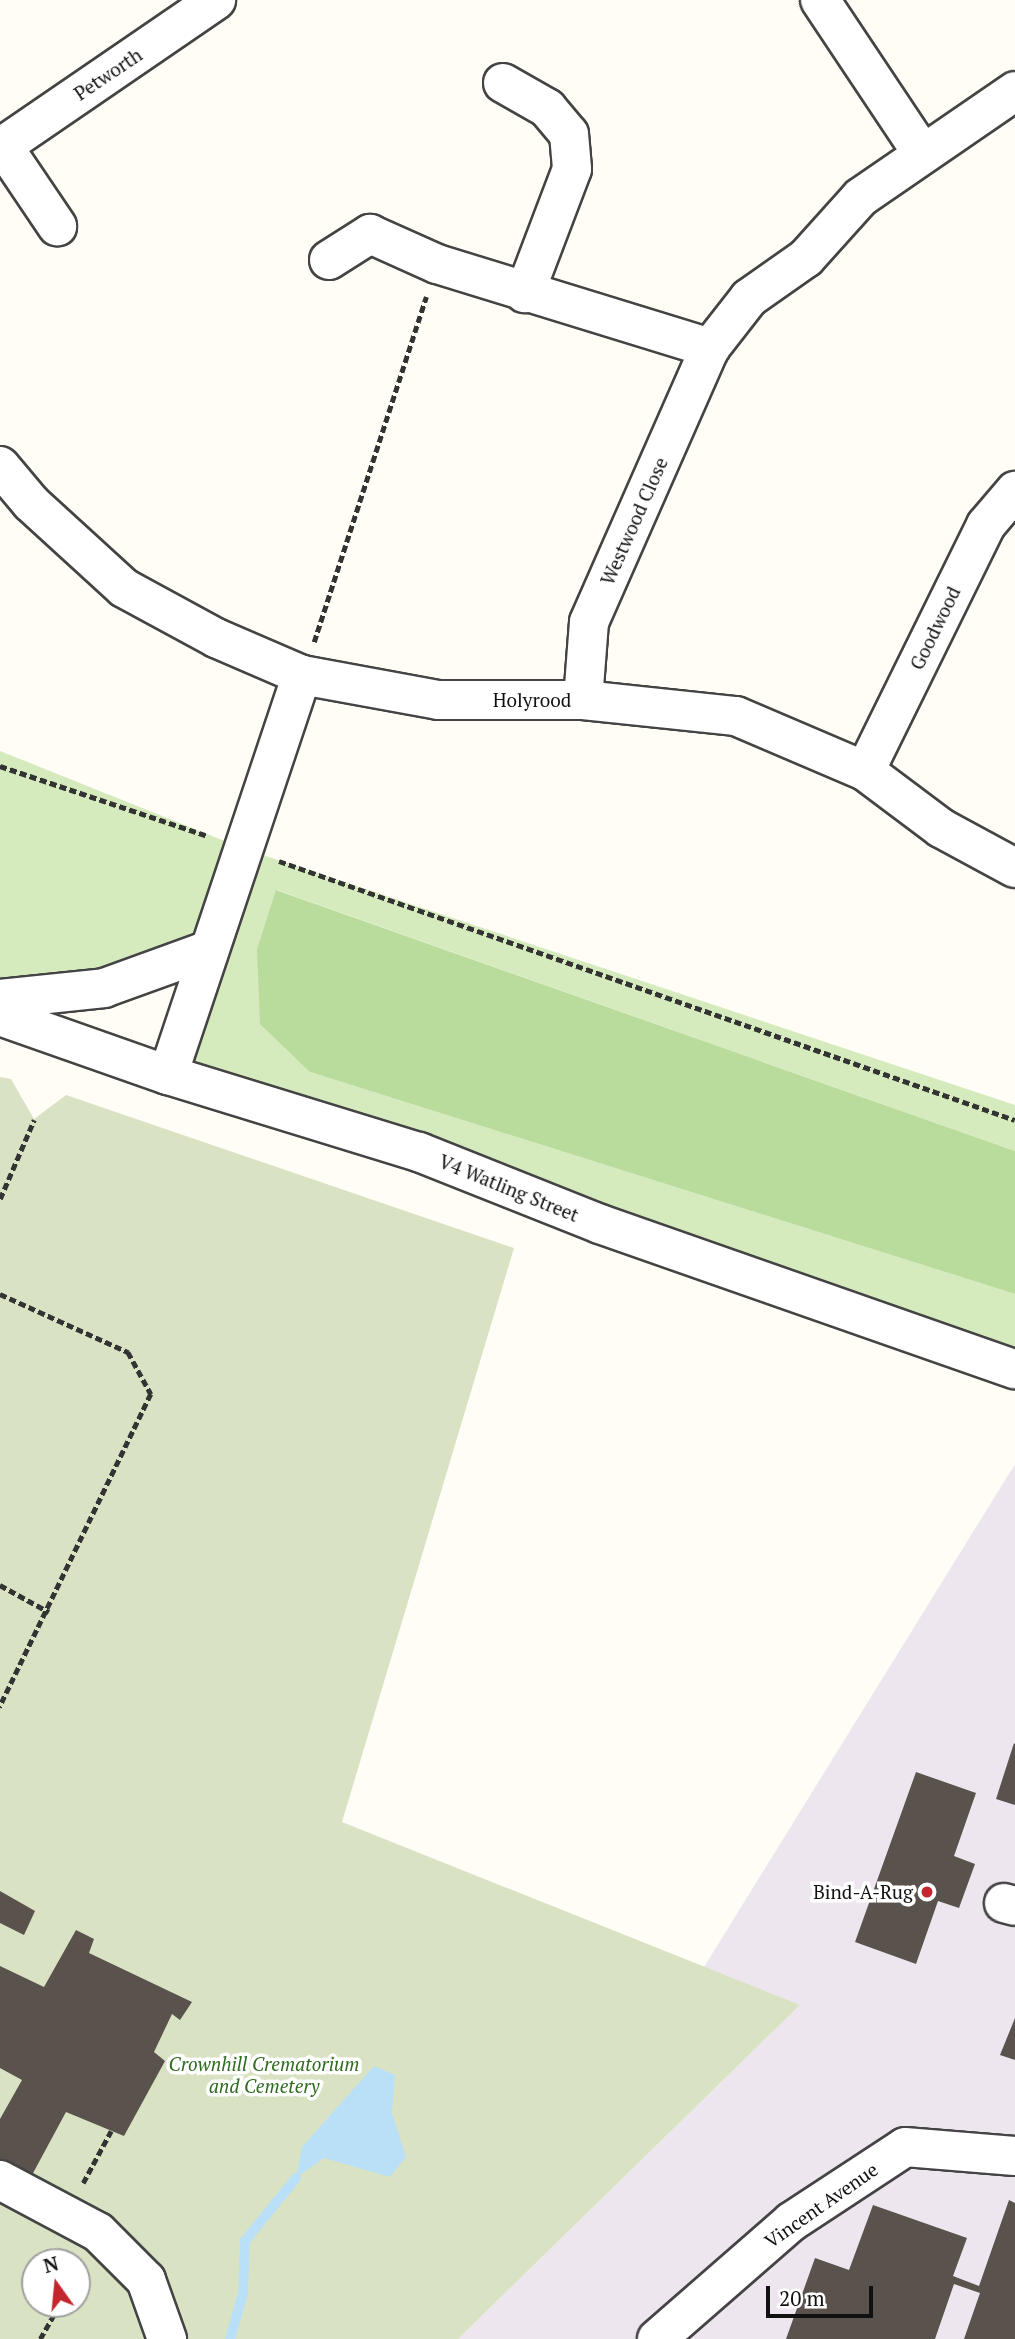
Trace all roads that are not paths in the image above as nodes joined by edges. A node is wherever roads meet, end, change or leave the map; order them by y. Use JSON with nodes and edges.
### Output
{"nodes":[{"id":1,"x":820,"y":0,"type":"edge"},
{"id":2,"x":212,"y":1,"type":"edge"},
{"id":3,"x":503,"y":83,"type":"dead end"},
{"id":4,"x":1015,"y":91,"type":"edge"},
{"id":5,"x":1,"y":147,"type":"edge"},
{"id":6,"x":922,"y":153,"type":"junction"},
{"id":7,"x":57,"y":226,"type":"dead end"},
{"id":8,"x":329,"y":260,"type":"dead end"},
{"id":9,"x":525,"y":293,"type":"junction"},
{"id":10,"x":710,"y":348,"type":"junction"},
{"id":11,"x":0,"y":466,"type":"edge"},
{"id":12,"x":1015,"y":491,"type":"edge"},
{"id":13,"x":302,"y":675,"type":"junction"},
{"id":14,"x":583,"y":700,"type":"junction"},
{"id":15,"x":865,"y":771,"type":"junction"},
{"id":16,"x":1015,"y":868,"type":"edge"},
{"id":17,"x":206,"y":951,"type":"junction"},
{"id":18,"x":0,"y":999,"type":"edge"},
{"id":19,"x":0,"y":1016,"type":"edge"},
{"id":20,"x":168,"y":1075,"type":"junction"},
{"id":21,"x":1015,"y":1369,"type":"edge"},
{"id":22,"x":1015,"y":2156,"type":"edge"},
{"id":23,"x":0,"y":2180,"type":"edge"},
{"id":24,"x":167,"y":2339,"type":"edge"},
{"id":25,"x":657,"y":2339,"type":"edge"}],
"edges":[{"from":1,"to":6,"type":"street"},
{"from":2,"to":5,"type":"street","name":"Petworth"},
{"from":3,"to":9,"type":"street"},
{"from":4,"to":6,"type":"street","name":"Westwood Close"},
{"from":5,"to":7,"type":"street"},
{"from":6,"to":10,"type":"street","name":"Westwood Close"},
{"from":8,"to":9,"type":"street"},
{"from":9,"to":10,"type":"street"},
{"from":10,"to":14,"type":"street","name":"Westwood Close"},
{"from":11,"to":13,"type":"street","name":"Holyrood"},
{"from":12,"to":15,"type":"street","name":"Goodwood"},
{"from":13,"to":14,"type":"street","name":"Holyrood"},
{"from":13,"to":17,"type":"street"},
{"from":14,"to":15,"type":"street","name":"Holyrood"},
{"from":15,"to":16,"type":"street","name":"Holyrood"},
{"from":17,"to":18,"type":"street"},
{"from":17,"to":20,"type":"street"},
{"from":19,"to":20,"type":"street","name":"V4 Watling Street"},
{"from":20,"to":21,"type":"street","name":"V4 Watling Street"},
{"from":22,"to":25,"type":"street","name":"Vincent Avenue"},
{"from":23,"to":24,"type":"street"}]}
